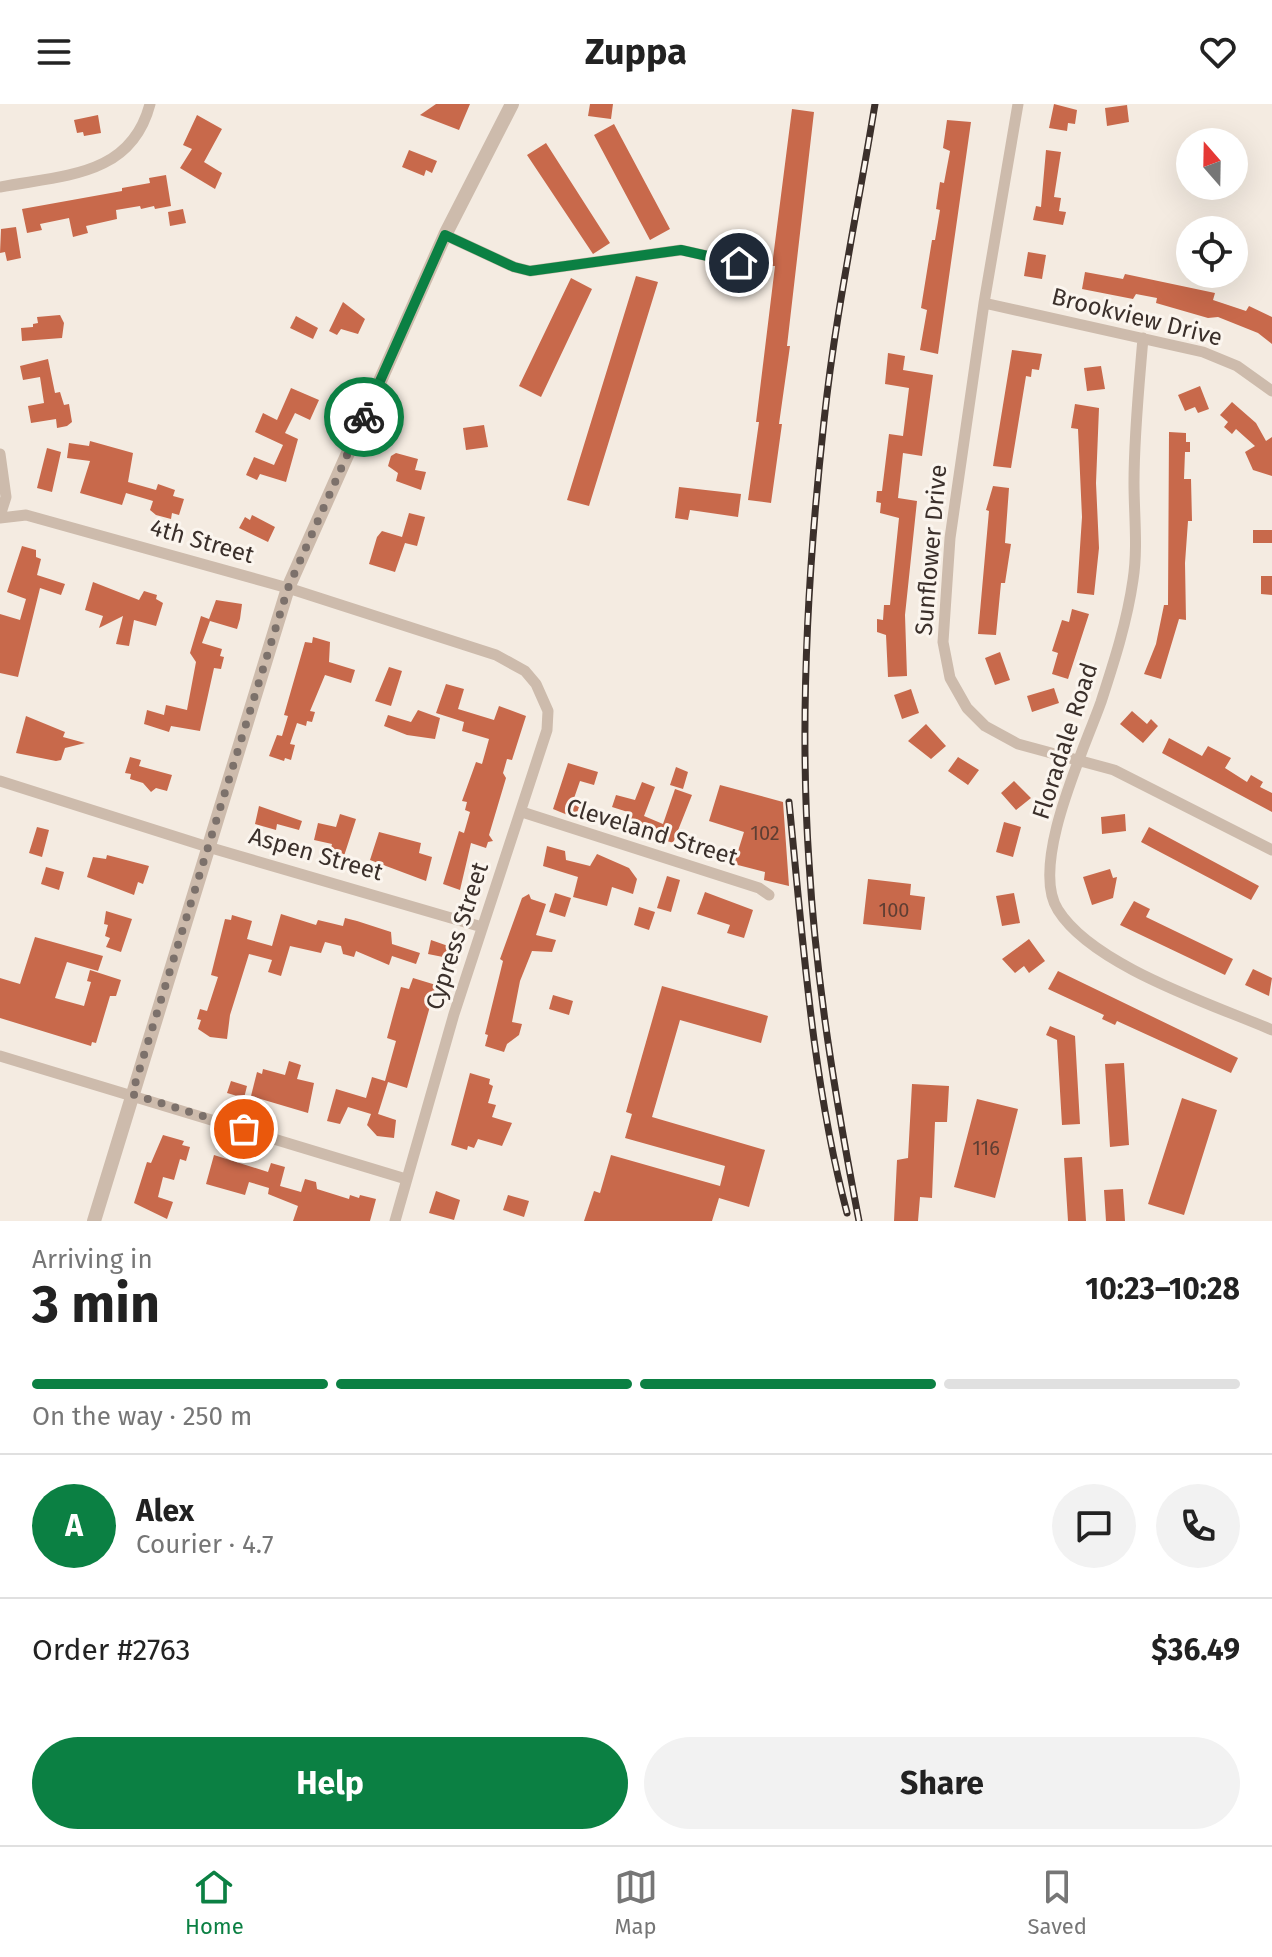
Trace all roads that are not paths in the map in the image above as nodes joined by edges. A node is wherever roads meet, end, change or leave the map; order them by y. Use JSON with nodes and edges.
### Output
{"nodes":[{"id":1,"x":150,"y":104,"type":"edge"},
{"id":2,"x":512,"y":104,"type":"edge"},
{"id":3,"x":1018,"y":104,"type":"edge"},
{"id":4,"x":0,"y":187,"type":"edge"},
{"id":5,"x":445,"y":235,"type":"junction"},
{"id":6,"x":739,"y":263,"type":"dead end"},
{"id":7,"x":984,"y":303,"type":"junction"},
{"id":8,"x":1143,"y":338,"type":"junction"},
{"id":9,"x":1272,"y":391,"type":"edge"},
{"id":10,"x":0,"y":454,"type":"edge"},
{"id":11,"x":0,"y":517,"type":"edge"},
{"id":12,"x":288,"y":588,"type":"junction"},
{"id":13,"x":525,"y":671,"type":"joint"},
{"id":14,"x":1081,"y":760,"type":"junction"},
{"id":15,"x":0,"y":781,"type":"edge"},
{"id":16,"x":522,"y":812,"type":"junction"},
{"id":17,"x":208,"y":847,"type":"junction"},
{"id":18,"x":1272,"y":850,"type":"edge"},
{"id":19,"x":769,"y":895,"type":"dead end"},
{"id":20,"x":482,"y":927,"type":"junction"},
{"id":21,"x":1272,"y":1030,"type":"edge"},
{"id":22,"x":0,"y":1056,"type":"edge"},
{"id":23,"x":132,"y":1094,"type":"junction"},
{"id":24,"x":406,"y":1179,"type":"junction"},
{"id":25,"x":94,"y":1221,"type":"edge"},
{"id":26,"x":395,"y":1221,"type":"edge"}],
"edges":[{"from":1,"to":4,"type":"street"},
{"from":2,"to":5,"type":"street"},
{"from":3,"to":7,"type":"street","name":"Sunflower Drive"},
{"from":5,"to":6,"type":"street"},
{"from":5,"to":12,"type":"street"},
{"from":7,"to":8,"type":"street","name":"Brookview Drive"},
{"from":7,"to":14,"type":"street","name":"Sunflower Drive"},
{"from":8,"to":9,"type":"street","name":"Brookview Drive"},
{"from":8,"to":14,"type":"street","name":"Floradale Road"},
{"from":10,"to":11,"type":"street"},
{"from":11,"to":12,"type":"street","name":"4th Street"},
{"from":12,"to":13,"type":"street","name":"4th Street"},
{"from":12,"to":17,"type":"street"},
{"from":13,"to":16,"type":"street","name":"Cypress Street"},
{"from":14,"to":18,"type":"street","name":"Sunflower Drive"},
{"from":14,"to":21,"type":"street","name":"Floradale Road"},
{"from":15,"to":17,"type":"street","name":"Aspen Street"},
{"from":16,"to":19,"type":"street","name":"Cleveland Street"},
{"from":16,"to":20,"type":"street","name":"Cypress Street"},
{"from":17,"to":20,"type":"street","name":"Aspen Street"},
{"from":17,"to":23,"type":"street"},
{"from":20,"to":24,"type":"street","name":"Cypress Street"},
{"from":22,"to":23,"type":"street"},
{"from":23,"to":24,"type":"street"},
{"from":23,"to":25,"type":"street"},
{"from":24,"to":26,"type":"street","name":"Cypress Street"}]}
